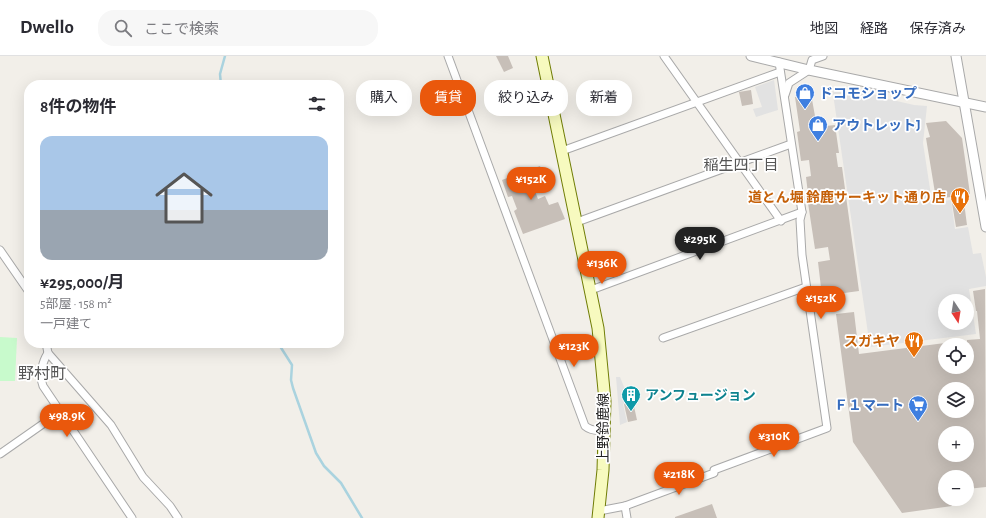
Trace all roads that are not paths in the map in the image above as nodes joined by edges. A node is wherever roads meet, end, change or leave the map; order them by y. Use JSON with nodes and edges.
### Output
{"nodes":[{"id":1,"x":448,"y":56,"type":"edge"},
{"id":2,"x":542,"y":56,"type":"edge"},
{"id":3,"x":664,"y":56,"type":"edge"},
{"id":4,"x":750,"y":56,"type":"edge"},
{"id":5,"x":823,"y":56,"type":"edge"},
{"id":6,"x":956,"y":56,"type":"edge"},
{"id":7,"x":780,"y":67,"type":"junction"},
{"id":8,"x":809,"y":70,"type":"junction"},
{"id":9,"x":784,"y":99,"type":"junction"},
{"id":10,"x":697,"y":103,"type":"junction"},
{"id":11,"x":964,"y":103,"type":"junction"},
{"id":12,"x":986,"y":107,"type":"edge"},
{"id":13,"x":791,"y":144,"type":"junction"},
{"id":14,"x":562,"y":151,"type":"junction"},
{"id":15,"x":740,"y":163,"type":"junction"},
{"id":16,"x":802,"y":212,"type":"junction"},
{"id":17,"x":781,"y":221,"type":"junction"},
{"id":18,"x":577,"y":222,"type":"junction"},
{"id":19,"x":986,"y":227,"type":"edge"},
{"id":20,"x":1,"y":253,"type":"edge"},
{"id":21,"x":24,"y":285,"type":"edge"},
{"id":22,"x":806,"y":288,"type":"junction"},
{"id":23,"x":591,"y":290,"type":"junction"},
{"id":24,"x":663,"y":338,"type":"dead end"},
{"id":25,"x":47,"y":348,"type":"edge"},
{"id":26,"x":48,"y":353,"type":"junction"},
{"id":27,"x":60,"y":412,"type":"junction"},
{"id":28,"x":604,"y":430,"type":"junction"},
{"id":29,"x":0,"y":454,"type":"edge"},
{"id":30,"x":625,"y":506,"type":"junction"},
{"id":31,"x":598,"y":514,"type":"edge"},
{"id":32,"x":132,"y":518,"type":"edge"},
{"id":33,"x":178,"y":518,"type":"edge"},
{"id":34,"x":627,"y":518,"type":"edge"}],
"edges":[{"from":1,"to":28,"type":"street"},
{"from":2,"to":14,"type":"main road","name":"上野鈴鹿線"},
{"from":3,"to":10,"type":"street"},
{"from":4,"to":7,"type":"street"},
{"from":5,"to":8,"type":"street"},
{"from":6,"to":11,"type":"street"},
{"from":7,"to":8,"type":"street"},
{"from":7,"to":9,"type":"street"},
{"from":7,"to":10,"type":"street"},
{"from":8,"to":9,"type":"street"},
{"from":8,"to":11,"type":"street"},
{"from":9,"to":13,"type":"street"},
{"from":10,"to":14,"type":"street"},
{"from":10,"to":15,"type":"street"},
{"from":11,"to":12,"type":"street"},
{"from":11,"to":19,"type":"street"},
{"from":13,"to":15,"type":"street"},
{"from":13,"to":16,"type":"street"},
{"from":14,"to":18,"type":"main road","name":"上野鈴鹿線"},
{"from":15,"to":17,"type":"street"},
{"from":15,"to":18,"type":"street"},
{"from":16,"to":17,"type":"street"},
{"from":16,"to":22,"type":"street"},
{"from":17,"to":23,"type":"street"},
{"from":18,"to":23,"type":"main road","name":"上野鈴鹿線"},
{"from":20,"to":21,"type":"street"},
{"from":22,"to":24,"type":"street"},
{"from":22,"to":30,"type":"street"},
{"from":23,"to":28,"type":"main road","name":"上野鈴鹿線"},
{"from":25,"to":26,"type":"street"},
{"from":26,"to":27,"type":"street"},
{"from":26,"to":33,"type":"street"},
{"from":27,"to":29,"type":"street"},
{"from":27,"to":32,"type":"street"},
{"from":28,"to":31,"type":"main road","name":"上野鈴鹿線"},
{"from":30,"to":31,"type":"street"},
{"from":30,"to":34,"type":"street"}]}
